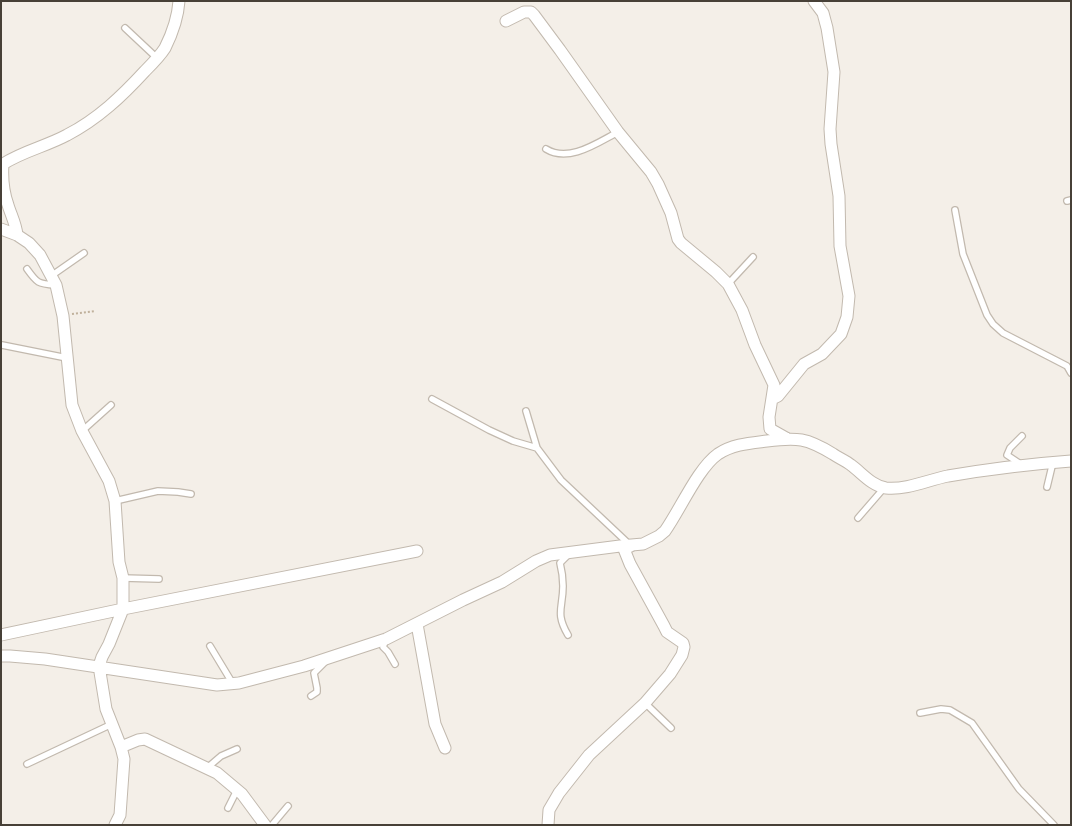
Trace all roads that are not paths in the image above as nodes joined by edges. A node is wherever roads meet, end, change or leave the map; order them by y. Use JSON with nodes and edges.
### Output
{"nodes":[{"id":1,"x":179,"y":1,"type":"edge"},
{"id":2,"x":814,"y":1,"type":"edge"},
{"id":3,"x":506,"y":21,"type":"dead end"},
{"id":4,"x":125,"y":28,"type":"dead end"},
{"id":5,"x":157,"y":58,"type":"junction"},
{"id":6,"x":618,"y":132,"type":"junction"},
{"id":7,"x":546,"y":149,"type":"dead end"},
{"id":8,"x":2,"y":168,"type":"edge"},
{"id":9,"x":955,"y":210,"type":"dead end"},
{"id":10,"x":1,"y":229,"type":"edge"},
{"id":11,"x":17,"y":235,"type":"junction"},
{"id":12,"x":84,"y":253,"type":"dead end"},
{"id":13,"x":753,"y":257,"type":"dead end"},
{"id":14,"x":27,"y":269,"type":"dead end"},
{"id":15,"x":54,"y":280,"type":"junction"},
{"id":16,"x":728,"y":284,"type":"junction"},
{"id":17,"x":2,"y":345,"type":"edge"},
{"id":18,"x":67,"y":358,"type":"junction"},
{"id":19,"x":1071,"y":373,"type":"edge"},
{"id":20,"x":432,"y":399,"type":"dead end"},
{"id":21,"x":772,"y":399,"type":"junction"},
{"id":22,"x":111,"y":405,"type":"dead end"},
{"id":23,"x":526,"y":410,"type":"dead end"},
{"id":24,"x":82,"y":431,"type":"junction"},
{"id":25,"x":1022,"y":436,"type":"dead end"},
{"id":26,"x":786,"y":438,"type":"junction"},
{"id":27,"x":537,"y":448,"type":"junction"},
{"id":28,"x":1071,"y":461,"type":"edge"},
{"id":29,"x":1053,"y":462,"type":"junction"},
{"id":30,"x":1022,"y":465,"type":"junction"},
{"id":31,"x":884,"y":488,"type":"junction"},
{"id":32,"x":1047,"y":488,"type":"dead end"},
{"id":33,"x":191,"y":494,"type":"dead end"},
{"id":34,"x":115,"y":501,"type":"junction"},
{"id":35,"x":858,"y":518,"type":"dead end"},
{"id":36,"x":633,"y":545,"type":"junction"},
{"id":37,"x":417,"y":551,"type":"dead end"},
{"id":38,"x":572,"y":552,"type":"junction"},
{"id":39,"x":123,"y":578,"type":"junction"},
{"id":40,"x":159,"y":579,"type":"dead end"},
{"id":41,"x":123,"y":609,"type":"junction"},
{"id":42,"x":417,"y":624,"type":"junction"},
{"id":43,"x":1,"y":635,"type":"edge"},
{"id":44,"x":568,"y":635,"type":"dead end"},
{"id":45,"x":386,"y":639,"type":"junction"},
{"id":46,"x":210,"y":646,"type":"dead end"},
{"id":47,"x":1,"y":656,"type":"edge"},
{"id":48,"x":326,"y":660,"type":"junction"},
{"id":49,"x":395,"y":664,"type":"dead end"},
{"id":50,"x":99,"y":666,"type":"junction"},
{"id":51,"x":234,"y":684,"type":"junction"},
{"id":52,"x":311,"y":696,"type":"dead end"},
{"id":53,"x":645,"y":703,"type":"junction"},
{"id":54,"x":920,"y":713,"type":"dead end"},
{"id":55,"x":112,"y":724,"type":"junction"},
{"id":56,"x":671,"y":728,"type":"dead end"},
{"id":57,"x":122,"y":746,"type":"junction"},
{"id":58,"x":445,"y":748,"type":"dead end"},
{"id":59,"x":238,"y":749,"type":"dead end"},
{"id":60,"x":27,"y":764,"type":"dead end"},
{"id":61,"x":207,"y":768,"type":"junction"},
{"id":62,"x":237,"y":790,"type":"junction"},
{"id":63,"x":288,"y":806,"type":"dead end"},
{"id":64,"x":228,"y":808,"type":"dead end"},
{"id":65,"x":115,"y":825,"type":"edge"},
{"id":66,"x":266,"y":825,"type":"edge"},
{"id":67,"x":548,"y":825,"type":"edge"},
{"id":68,"x":1054,"y":825,"type":"edge"}],
"edges":[{"from":1,"to":5,"type":"street"},
{"from":2,"to":21,"type":"street"},
{"from":3,"to":6,"type":"street"},
{"from":4,"to":5,"type":"lane"},
{"from":5,"to":8,"type":"street"},
{"from":6,"to":7,"type":"lane"},
{"from":6,"to":16,"type":"street"},
{"from":8,"to":11,"type":"street"},
{"from":9,"to":19,"type":"lane"},
{"from":10,"to":11,"type":"street"},
{"from":11,"to":15,"type":"street"},
{"from":12,"to":15,"type":"lane"},
{"from":13,"to":16,"type":"lane"},
{"from":14,"to":15,"type":"lane"},
{"from":15,"to":18,"type":"street"},
{"from":16,"to":21,"type":"street"},
{"from":17,"to":18,"type":"lane"},
{"from":18,"to":24,"type":"street"},
{"from":20,"to":27,"type":"lane"},
{"from":21,"to":26,"type":"street"},
{"from":22,"to":24,"type":"lane"},
{"from":23,"to":27,"type":"lane"},
{"from":24,"to":34,"type":"street"},
{"from":25,"to":30,"type":"lane"},
{"from":26,"to":31,"type":"street"},
{"from":26,"to":36,"type":"street"},
{"from":27,"to":36,"type":"lane"},
{"from":28,"to":29,"type":"street"},
{"from":29,"to":30,"type":"street"},
{"from":29,"to":32,"type":"lane"},
{"from":30,"to":31,"type":"street"},
{"from":31,"to":35,"type":"lane"},
{"from":33,"to":34,"type":"lane"},
{"from":34,"to":39,"type":"street"},
{"from":36,"to":38,"type":"street"},
{"from":36,"to":53,"type":"street"},
{"from":37,"to":41,"type":"street"},
{"from":38,"to":42,"type":"street"},
{"from":38,"to":44,"type":"lane"},
{"from":39,"to":40,"type":"lane"},
{"from":39,"to":41,"type":"street"},
{"from":41,"to":43,"type":"street"},
{"from":41,"to":50,"type":"street"},
{"from":42,"to":45,"type":"street"},
{"from":42,"to":58,"type":"street"},
{"from":45,"to":48,"type":"street"},
{"from":45,"to":49,"type":"lane"},
{"from":46,"to":51,"type":"lane"},
{"from":47,"to":50,"type":"street"},
{"from":48,"to":51,"type":"street"},
{"from":48,"to":52,"type":"lane"},
{"from":50,"to":51,"type":"street"},
{"from":50,"to":55,"type":"street"},
{"from":53,"to":56,"type":"lane"},
{"from":53,"to":67,"type":"street"},
{"from":54,"to":68,"type":"lane"},
{"from":55,"to":57,"type":"street"},
{"from":55,"to":60,"type":"lane"},
{"from":57,"to":61,"type":"street"},
{"from":57,"to":65,"type":"street"},
{"from":59,"to":61,"type":"lane"},
{"from":61,"to":62,"type":"street"},
{"from":62,"to":64,"type":"lane"},
{"from":62,"to":66,"type":"street"},
{"from":63,"to":66,"type":"lane"}]}
